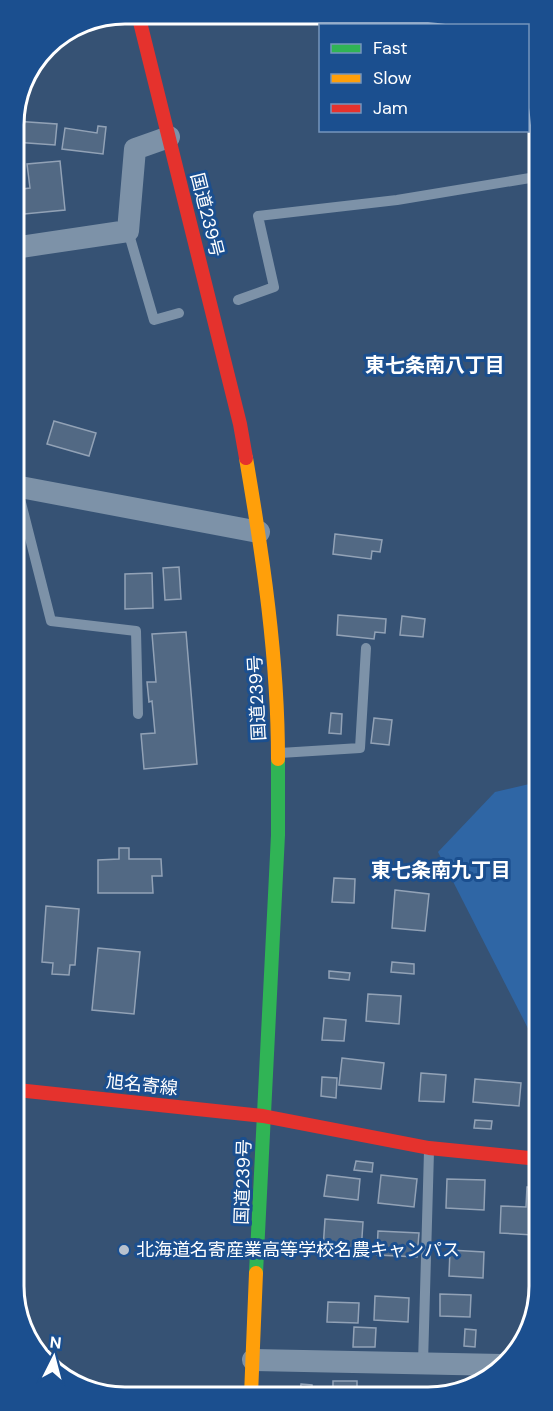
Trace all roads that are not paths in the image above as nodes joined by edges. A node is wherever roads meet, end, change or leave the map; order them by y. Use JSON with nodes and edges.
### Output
{"nodes":[{"id":1,"x":141,"y":24,"type":"edge"},
{"id":2,"x":169,"y":137,"type":"junction"},
{"id":3,"x":529,"y":178,"type":"edge"},
{"id":4,"x":128,"y":231,"type":"junction"},
{"id":5,"x":24,"y":247,"type":"edge"},
{"id":6,"x":238,"y":300,"type":"dead end"},
{"id":7,"x":178,"y":313,"type":"dead end"},
{"id":8,"x":24,"y":488,"type":"edge"},
{"id":9,"x":24,"y":518,"type":"edge"},
{"id":10,"x":260,"y":532,"type":"junction"},
{"id":11,"x":366,"y":648,"type":"dead end"},
{"id":12,"x":138,"y":714,"type":"dead end"},
{"id":13,"x":278,"y":753,"type":"junction"},
{"id":14,"x":24,"y":1091,"type":"edge"},
{"id":15,"x":263,"y":1116,"type":"junction"},
{"id":16,"x":429,"y":1148,"type":"junction"},
{"id":17,"x":529,"y":1158,"type":"edge"},
{"id":18,"x":253,"y":1360,"type":"junction"},
{"id":19,"x":423,"y":1364,"type":"junction"},
{"id":20,"x":491,"y":1365,"type":"edge"},
{"id":21,"x":251,"y":1387,"type":"edge"}],
"edges":[{"from":1,"to":2,"type":"main road","name":"国道239号"},
{"from":2,"to":4,"type":"street"},
{"from":2,"to":10,"type":"main road","name":"国道239号"},
{"from":3,"to":6,"type":"lane"},
{"from":4,"to":5,"type":"street"},
{"from":4,"to":7,"type":"lane"},
{"from":8,"to":10,"type":"street"},
{"from":9,"to":12,"type":"lane"},
{"from":10,"to":13,"type":"main road","name":"国道239号"},
{"from":11,"to":13,"type":"lane"},
{"from":13,"to":15,"type":"main road","name":"国道239号"},
{"from":14,"to":15,"type":"main road","name":"旭名寄線"},
{"from":15,"to":16,"type":"main road","name":"旭名寄線"},
{"from":15,"to":18,"type":"main road","name":"国道239号"},
{"from":16,"to":17,"type":"main road","name":"旭名寄線"},
{"from":16,"to":19,"type":"lane"},
{"from":18,"to":19,"type":"street"},
{"from":18,"to":21,"type":"main road","name":"国道239号"},
{"from":19,"to":20,"type":"street"}]}
